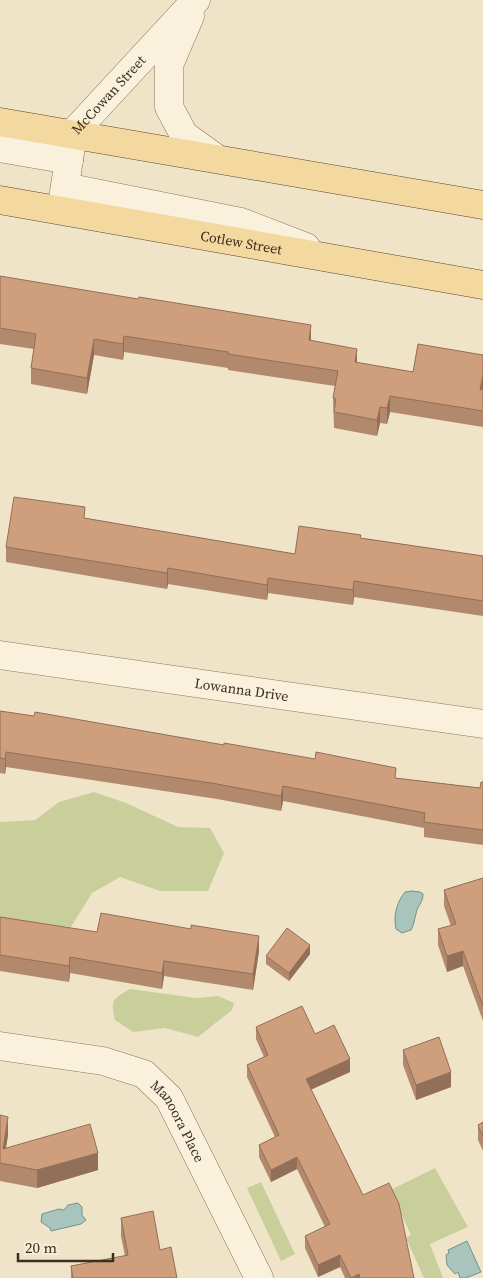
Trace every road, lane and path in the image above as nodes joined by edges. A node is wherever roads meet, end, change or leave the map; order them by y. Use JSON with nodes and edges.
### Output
{"nodes":[{"id":1,"x":196,"y":0,"type":"edge"},
{"id":2,"x":0,"y":122,"type":"edge"},
{"id":3,"x":73,"y":133,"type":"junction"},
{"id":4,"x":0,"y":148,"type":"edge"},
{"id":5,"x":216,"y":158,"type":"junction"},
{"id":6,"x":69,"y":160,"type":"junction"},
{"id":7,"x":64,"y":198,"type":"junction"},
{"id":8,"x":0,"y":200,"type":"edge"},
{"id":9,"x":483,"y":205,"type":"edge"},
{"id":10,"x":483,"y":285,"type":"edge"},
{"id":11,"x":0,"y":655,"type":"edge"},
{"id":12,"x":483,"y":724,"type":"edge"},
{"id":13,"x":0,"y":1046,"type":"edge"},
{"id":14,"x":259,"y":1278,"type":"edge"}],
"edges":[{"from":1,"to":3,"type":"street","name":"McCowan Street"},
{"from":1,"to":5,"type":"street"},
{"from":2,"to":3,"type":"main road"},
{"from":3,"to":5,"type":"main road"},
{"from":3,"to":6,"type":"street","name":"McCowan Street"},
{"from":4,"to":6,"type":"street"},
{"from":5,"to":9,"type":"main road"},
{"from":6,"to":7,"type":"street","name":"McCowan Street"},
{"from":7,"to":8,"type":"main road","name":"Cotlew Street"},
{"from":7,"to":10,"type":"main road","name":"Cotlew Street"},
{"from":11,"to":12,"type":"street","name":"Lowanna Drive"},
{"from":13,"to":14,"type":"street","name":"Manoora Place"}]}
